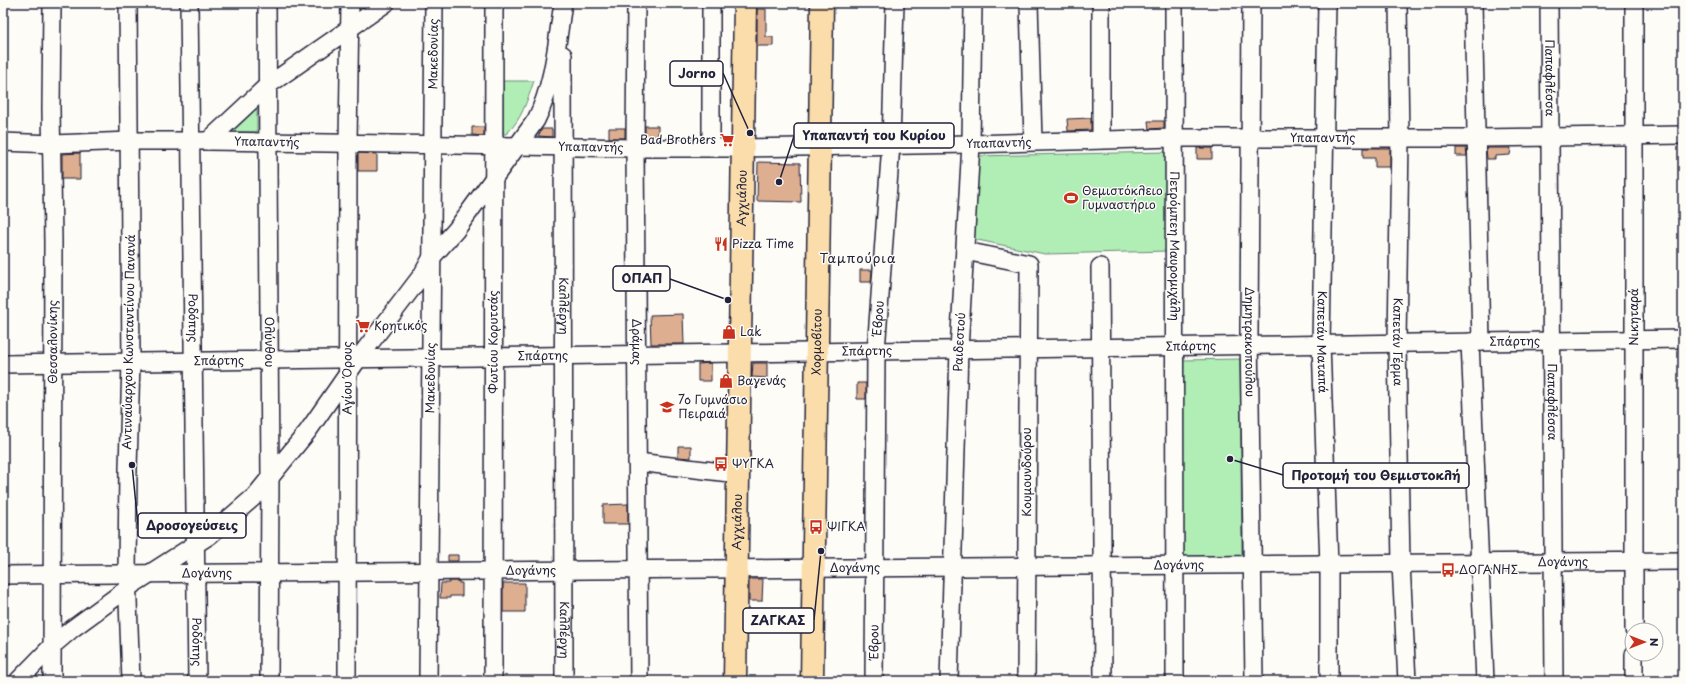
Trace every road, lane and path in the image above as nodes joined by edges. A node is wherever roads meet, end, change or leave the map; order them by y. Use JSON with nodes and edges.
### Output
{"nodes":[{"id":1,"x":52,"y":3,"type":"edge"},
{"id":2,"x":128,"y":3,"type":"edge"},
{"id":3,"x":189,"y":3,"type":"edge"},
{"id":4,"x":267,"y":3,"type":"edge"},
{"id":5,"x":350,"y":3,"type":"edge"},
{"id":6,"x":386,"y":3,"type":"edge"},
{"id":7,"x":434,"y":3,"type":"edge"},
{"id":8,"x":494,"y":3,"type":"edge"},
{"id":9,"x":564,"y":3,"type":"edge"},
{"id":10,"x":636,"y":3,"type":"edge"},
{"id":11,"x":711,"y":3,"type":"edge"},
{"id":12,"x":745,"y":3,"type":"edge"},
{"id":13,"x":822,"y":3,"type":"edge"},
{"id":14,"x":895,"y":3,"type":"edge"},
{"id":15,"x":974,"y":3,"type":"edge"},
{"id":16,"x":1029,"y":3,"type":"edge"},
{"id":17,"x":1101,"y":3,"type":"edge"},
{"id":18,"x":1174,"y":3,"type":"edge"},
{"id":19,"x":1251,"y":3,"type":"edge"},
{"id":20,"x":1327,"y":3,"type":"edge"},
{"id":21,"x":1398,"y":3,"type":"edge"},
{"id":22,"x":1473,"y":3,"type":"edge"},
{"id":23,"x":1549,"y":3,"type":"edge"},
{"id":24,"x":1634,"y":3,"type":"edge"},
{"id":25,"x":349,"y":29,"type":"junction"},
{"id":26,"x":267,"y":86,"type":"junction"},
{"id":27,"x":1683,"y":135,"type":"edge"},
{"id":28,"x":1634,"y":136,"type":"junction"},
{"id":29,"x":1324,"y":137,"type":"junction"},
{"id":30,"x":1550,"y":137,"type":"junction"},
{"id":31,"x":1174,"y":138,"type":"junction"},
{"id":32,"x":1251,"y":138,"type":"junction"},
{"id":33,"x":1400,"y":138,"type":"junction"},
{"id":34,"x":1478,"y":138,"type":"junction"},
{"id":35,"x":1101,"y":139,"type":"junction"},
{"id":36,"x":130,"y":141,"type":"junction"},
{"id":37,"x":200,"y":141,"type":"junction"},
{"id":38,"x":3,"y":142,"type":"edge"},
{"id":39,"x":268,"y":142,"type":"junction"},
{"id":40,"x":1033,"y":142,"type":"junction"},
{"id":41,"x":348,"y":143,"type":"junction"},
{"id":42,"x":53,"y":144,"type":"junction"},
{"id":43,"x":433,"y":144,"type":"junction"},
{"id":44,"x":891,"y":144,"type":"junction"},
{"id":45,"x":971,"y":144,"type":"junction"},
{"id":46,"x":494,"y":145,"type":"junction"},
{"id":47,"x":820,"y":145,"type":"junction"},
{"id":48,"x":518,"y":146,"type":"junction"},
{"id":49,"x":562,"y":146,"type":"junction"},
{"id":50,"x":635,"y":148,"type":"junction"},
{"id":51,"x":711,"y":148,"type":"junction"},
{"id":52,"x":742,"y":148,"type":"junction"},
{"id":53,"x":494,"y":180,"type":"junction"},
{"id":54,"x":965,"y":251,"type":"junction"},
{"id":55,"x":432,"y":257,"type":"junction"},
{"id":56,"x":1100,"y":267,"type":"dead end"},
{"id":57,"x":1683,"y":338,"type":"edge"},
{"id":58,"x":1634,"y":340,"type":"junction"},
{"id":59,"x":1551,"y":341,"type":"junction"},
{"id":60,"x":1476,"y":342,"type":"junction"},
{"id":61,"x":1397,"y":343,"type":"junction"},
{"id":62,"x":1322,"y":344,"type":"junction"},
{"id":63,"x":1249,"y":345,"type":"junction"},
{"id":64,"x":1174,"y":346,"type":"junction"},
{"id":65,"x":1100,"y":347,"type":"junction"},
{"id":66,"x":1028,"y":348,"type":"junction"},
{"id":67,"x":959,"y":350,"type":"junction"},
{"id":68,"x":876,"y":351,"type":"junction"},
{"id":69,"x":817,"y":352,"type":"junction"},
{"id":70,"x":740,"y":353,"type":"junction"},
{"id":71,"x":636,"y":354,"type":"junction"},
{"id":72,"x":563,"y":356,"type":"junction"},
{"id":73,"x":431,"y":357,"type":"junction"},
{"id":74,"x":494,"y":357,"type":"junction"},
{"id":75,"x":353,"y":359,"type":"junction"},
{"id":76,"x":268,"y":360,"type":"junction"},
{"id":77,"x":194,"y":361,"type":"junction"},
{"id":78,"x":131,"y":362,"type":"junction"},
{"id":79,"x":53,"y":363,"type":"junction"},
{"id":80,"x":3,"y":364,"type":"edge"},
{"id":81,"x":347,"y":376,"type":"junction"},
{"id":82,"x":637,"y":462,"type":"junction"},
{"id":83,"x":738,"y":474,"type":"junction"},
{"id":84,"x":270,"y":478,"type":"junction"},
{"id":85,"x":196,"y":545,"type":"junction"},
{"id":86,"x":1683,"y":561,"type":"edge"},
{"id":87,"x":1553,"y":562,"type":"junction"},
{"id":88,"x":1634,"y":562,"type":"junction"},
{"id":89,"x":1479,"y":563,"type":"junction"},
{"id":90,"x":1401,"y":564,"type":"junction"},
{"id":91,"x":1329,"y":565,"type":"junction"},
{"id":92,"x":1175,"y":566,"type":"junction"},
{"id":93,"x":1253,"y":566,"type":"junction"},
{"id":94,"x":1027,"y":567,"type":"junction"},
{"id":95,"x":1102,"y":567,"type":"junction"},
{"id":96,"x":875,"y":568,"type":"junction"},
{"id":97,"x":953,"y":568,"type":"junction"},
{"id":98,"x":814,"y":569,"type":"junction"},
{"id":99,"x":638,"y":570,"type":"junction"},
{"id":100,"x":736,"y":570,"type":"junction"},
{"id":101,"x":493,"y":571,"type":"junction"},
{"id":102,"x":564,"y":571,"type":"junction"},
{"id":103,"x":347,"y":572,"type":"junction"},
{"id":104,"x":428,"y":572,"type":"junction"},
{"id":105,"x":269,"y":573,"type":"junction"},
{"id":106,"x":150,"y":574,"type":"junction"},
{"id":107,"x":196,"y":574,"type":"junction"},
{"id":108,"x":3,"y":575,"type":"edge"},
{"id":109,"x":52,"y":575,"type":"junction"},
{"id":110,"x":128,"y":581,"type":"junction"},
{"id":111,"x":1634,"y":622,"type":"edge"},
{"id":112,"x":52,"y":646,"type":"junction"},
{"id":113,"x":1634,"y":662,"type":"edge"},
{"id":114,"x":18,"y":681,"type":"edge"},
{"id":115,"x":52,"y":681,"type":"edge"},
{"id":116,"x":131,"y":681,"type":"edge"},
{"id":117,"x":197,"y":681,"type":"edge"},
{"id":118,"x":269,"y":681,"type":"edge"},
{"id":119,"x":347,"y":681,"type":"edge"},
{"id":120,"x":428,"y":681,"type":"edge"},
{"id":121,"x":493,"y":681,"type":"edge"},
{"id":122,"x":564,"y":681,"type":"edge"},
{"id":123,"x":639,"y":681,"type":"edge"},
{"id":124,"x":735,"y":681,"type":"edge"},
{"id":125,"x":812,"y":681,"type":"edge"},
{"id":126,"x":874,"y":681,"type":"edge"},
{"id":127,"x":949,"y":681,"type":"edge"},
{"id":128,"x":1026,"y":681,"type":"edge"},
{"id":129,"x":1103,"y":681,"type":"edge"},
{"id":130,"x":1175,"y":681,"type":"edge"},
{"id":131,"x":1254,"y":681,"type":"edge"},
{"id":132,"x":1329,"y":681,"type":"edge"},
{"id":133,"x":1407,"y":681,"type":"edge"},
{"id":134,"x":1485,"y":681,"type":"edge"},
{"id":135,"x":1554,"y":681,"type":"edge"},
{"id":136,"x":1634,"y":681,"type":"edge"}],
"edges":[{"from":1,"to":42,"type":"street","name":"Θεσσαλονίκης"},
{"from":2,"to":36,"type":"street","name":"Αντιναύαρχου Κωνσταντίνου Πανανά"},
{"from":3,"to":37,"type":"street","name":"Ροδόπης"},
{"from":4,"to":26,"type":"street","name":"Ολύνθου"},
{"from":5,"to":25,"type":"street","name":"Αγίου Όρους"},
{"from":6,"to":25,"type":"street"},
{"from":7,"to":43,"type":"street","name":"Μακεδονίας"},
{"from":8,"to":46,"type":"street","name":"Φωτίου Κορυτσάς"},
{"from":9,"to":48,"type":"street"},
{"from":9,"to":49,"type":"street","name":"Καλλέργη"},
{"from":10,"to":50,"type":"street","name":"Δράμας"},
{"from":11,"to":51,"type":"street"},
{"from":12,"to":52,"type":"main road","name":"Αγχιάλου"},
{"from":13,"to":47,"type":"main road","name":"Χορμοβίτου"},
{"from":14,"to":44,"type":"street","name":"Έβρου"},
{"from":15,"to":45,"type":"street","name":"Ραιδεστού"},
{"from":16,"to":40,"type":"street"},
{"from":17,"to":35,"type":"street"},
{"from":18,"to":31,"type":"street","name":"Πετρόμπεη Μαυρομιχάλη"},
{"from":19,"to":32,"type":"street","name":"Δημητρακοπούλου"},
{"from":20,"to":29,"type":"street","name":"Καπετάν Ματαπά"},
{"from":21,"to":33,"type":"street","name":"Καπετάν Γέρμα"},
{"from":22,"to":34,"type":"street"},
{"from":23,"to":30,"type":"street","name":"Παπαφλέσσα"},
{"from":24,"to":28,"type":"street","name":"Νικηταρά"},
{"from":25,"to":26,"type":"street"},
{"from":25,"to":41,"type":"street","name":"Αγίου Όρους"},
{"from":26,"to":37,"type":"street"},
{"from":26,"to":39,"type":"street","name":"Ολύνθου"},
{"from":27,"to":28,"type":"street","name":"Υπαπαντής"},
{"from":28,"to":30,"type":"street","name":"Υπαπαντής"},
{"from":28,"to":58,"type":"street","name":"Νικηταρά"},
{"from":29,"to":32,"type":"street","name":"Υπαπαντής"},
{"from":29,"to":33,"type":"street","name":"Υπαπαντής"},
{"from":29,"to":62,"type":"street","name":"Καπετάν Ματαπά"},
{"from":30,"to":34,"type":"street","name":"Υπαπαντής"},
{"from":30,"to":59,"type":"street","name":"Παπαφλέσσα"},
{"from":31,"to":32,"type":"street","name":"Υπαπαντής"},
{"from":31,"to":35,"type":"street","name":"Υπαπαντής"},
{"from":31,"to":64,"type":"street","name":"Πετρόμπεη Μαυρομιχάλη"},
{"from":32,"to":63,"type":"street","name":"Δημητρακοπούλου"},
{"from":33,"to":34,"type":"street","name":"Υπαπαντής"},
{"from":33,"to":61,"type":"street","name":"Καπετάν Γέρμα"},
{"from":34,"to":60,"type":"street"},
{"from":35,"to":40,"type":"street","name":"Υπαπαντής"},
{"from":36,"to":37,"type":"street","name":"Υπαπαντής"},
{"from":36,"to":42,"type":"street","name":"Υπαπαντής"},
{"from":36,"to":78,"type":"street","name":"Αντιναύαρχου Κωνσταντίνου Πανανά"},
{"from":37,"to":39,"type":"street","name":"Υπαπαντής"},
{"from":37,"to":77,"type":"street","name":"Ροδόπης"},
{"from":38,"to":42,"type":"street","name":"Υπαπαντής"},
{"from":39,"to":41,"type":"street","name":"Υπαπαντής"},
{"from":39,"to":76,"type":"street","name":"Ολύνθου"},
{"from":40,"to":45,"type":"street","name":"Υπαπαντής"},
{"from":41,"to":43,"type":"street","name":"Υπαπαντής"},
{"from":41,"to":75,"type":"street","name":"Αγίου Όρους"},
{"from":42,"to":79,"type":"street","name":"Θεσσαλονίκης"},
{"from":43,"to":46,"type":"street","name":"Υπαπαντής"},
{"from":43,"to":55,"type":"street","name":"Μακεδονίας"},
{"from":44,"to":45,"type":"street","name":"Υπαπαντής"},
{"from":44,"to":47,"type":"street","name":"Υπαπαντής"},
{"from":44,"to":68,"type":"street","name":"Έβρου"},
{"from":45,"to":54,"type":"street","name":"Ραιδεστού"},
{"from":46,"to":48,"type":"street","name":"Υπαπαντής"},
{"from":46,"to":53,"type":"street","name":"Φωτίου Κορυτσάς"},
{"from":47,"to":52,"type":"street","name":"Υπαπαντής"},
{"from":47,"to":69,"type":"main road","name":"Χορμοβίτου"},
{"from":48,"to":49,"type":"street","name":"Υπαπαντής"},
{"from":48,"to":53,"type":"street"},
{"from":49,"to":50,"type":"street","name":"Υπαπαντής"},
{"from":49,"to":72,"type":"street","name":"Καλλέργη"},
{"from":50,"to":51,"type":"street","name":"Υπαπαντής"},
{"from":50,"to":71,"type":"street","name":"Δράμας"},
{"from":51,"to":52,"type":"street","name":"Υπαπαντής"},
{"from":52,"to":70,"type":"main road","name":"Αγχιάλου"},
{"from":53,"to":55,"type":"street"},
{"from":53,"to":74,"type":"street","name":"Φωτίου Κορυτσάς"},
{"from":54,"to":66,"type":"street","name":"Κουμουνδούρου"},
{"from":54,"to":67,"type":"street","name":"Ραιδεστού"},
{"from":55,"to":73,"type":"street","name":"Μακεδονίας"},
{"from":55,"to":75,"type":"street"},
{"from":56,"to":65,"type":"street"},
{"from":57,"to":58,"type":"street","name":"Σπάρτης"},
{"from":58,"to":59,"type":"street","name":"Σπάρτης"},
{"from":58,"to":88,"type":"street","name":"Νικηταρά"},
{"from":59,"to":60,"type":"street","name":"Σπάρτης"},
{"from":59,"to":87,"type":"street","name":"Παπαφλέσσα"},
{"from":60,"to":61,"type":"street","name":"Σπάρτης"},
{"from":60,"to":89,"type":"street"},
{"from":61,"to":62,"type":"street","name":"Σπάρτης"},
{"from":61,"to":90,"type":"street","name":"Καπετάν Γέρμα"},
{"from":62,"to":63,"type":"street","name":"Σπάρτης"},
{"from":62,"to":91,"type":"street","name":"Καπετάν Ματαπά"},
{"from":63,"to":64,"type":"street","name":"Σπάρτης"},
{"from":63,"to":93,"type":"street","name":"Δημητρακοπούλου"},
{"from":64,"to":65,"type":"street","name":"Σπάρτης"},
{"from":64,"to":92,"type":"street","name":"Πετρόμπεη Μαυρομιχάλη"},
{"from":65,"to":66,"type":"street","name":"Σπάρτης"},
{"from":65,"to":95,"type":"street"},
{"from":66,"to":67,"type":"street","name":"Σπάρτης"},
{"from":66,"to":94,"type":"street","name":"Κουμουνδούρου"},
{"from":67,"to":68,"type":"street","name":"Σπάρτης"},
{"from":67,"to":97,"type":"street","name":"Ραιδεστού"},
{"from":68,"to":69,"type":"street","name":"Σπάρτης"},
{"from":68,"to":96,"type":"street","name":"Έβρου"},
{"from":69,"to":70,"type":"street","name":"Σπάρτης"},
{"from":69,"to":98,"type":"main road","name":"Χορμοβίτου"},
{"from":70,"to":71,"type":"street","name":"Σπάρτης"},
{"from":70,"to":83,"type":"main road","name":"Αγχιάλου"},
{"from":71,"to":72,"type":"street","name":"Σπάρτης"},
{"from":71,"to":82,"type":"street","name":"Δράμας"},
{"from":72,"to":74,"type":"street","name":"Σπάρτης"},
{"from":72,"to":102,"type":"street","name":"Καλλέργη"},
{"from":73,"to":74,"type":"street","name":"Σπάρτης"},
{"from":73,"to":75,"type":"street","name":"Σπάρτης"},
{"from":73,"to":104,"type":"street","name":"Μακεδονίας"},
{"from":74,"to":101,"type":"street","name":"Φωτίου Κορυτσάς"},
{"from":75,"to":76,"type":"street","name":"Σπάρτης"},
{"from":75,"to":81,"type":"street"},
{"from":76,"to":77,"type":"street","name":"Σπάρτης"},
{"from":76,"to":84,"type":"street","name":"Ολύνθου"},
{"from":77,"to":78,"type":"street","name":"Σπάρτης"},
{"from":77,"to":85,"type":"street","name":"Ροδόπης"},
{"from":78,"to":79,"type":"street","name":"Σπάρτης"},
{"from":78,"to":110,"type":"street","name":"Αντιναύαρχου Κωνσταντίνου Πανανά"},
{"from":79,"to":80,"type":"street","name":"Σπάρτης"},
{"from":79,"to":109,"type":"street","name":"Θεσσαλονίκης"},
{"from":81,"to":84,"type":"street"},
{"from":81,"to":103,"type":"street","name":"Αγίου Όρους"},
{"from":82,"to":83,"type":"street"},
{"from":82,"to":99,"type":"street","name":"Δράμας"},
{"from":83,"to":100,"type":"main road","name":"Αγχιάλου"},
{"from":84,"to":85,"type":"street"},
{"from":84,"to":105,"type":"street","name":"Ολύνθου"},
{"from":85,"to":106,"type":"street"},
{"from":85,"to":107,"type":"street","name":"Ροδόπης"},
{"from":86,"to":88,"type":"street","name":"Δογάνης"},
{"from":87,"to":88,"type":"street","name":"Δογάνης"},
{"from":87,"to":89,"type":"street","name":"Δογάνης"},
{"from":87,"to":135,"type":"street","name":"Παπαφλέσσα"},
{"from":88,"to":111,"type":"street","name":"Νικηταρά"},
{"from":89,"to":90,"type":"street","name":"Δογάνης"},
{"from":89,"to":134,"type":"street"},
{"from":90,"to":91,"type":"street","name":"Δογάνης"},
{"from":90,"to":133,"type":"street","name":"Καπετάν Γέρμα"},
{"from":91,"to":93,"type":"street","name":"Δογάνης"},
{"from":91,"to":132,"type":"street","name":"Καπετάν Ματαπά"},
{"from":92,"to":93,"type":"street","name":"Δογάνης"},
{"from":92,"to":95,"type":"street","name":"Δογάνης"},
{"from":92,"to":130,"type":"street","name":"Πετρόμπεη Μαυρομιχάλη"},
{"from":93,"to":131,"type":"street","name":"Δημητρακοπούλου"},
{"from":94,"to":95,"type":"street","name":"Δογάνης"},
{"from":94,"to":97,"type":"street","name":"Δογάνης"},
{"from":94,"to":128,"type":"street","name":"Κουμουνδούρου"},
{"from":95,"to":129,"type":"street"},
{"from":96,"to":97,"type":"street","name":"Δογάνης"},
{"from":96,"to":98,"type":"street","name":"Δογάνης"},
{"from":96,"to":126,"type":"street","name":"Έβρου"},
{"from":97,"to":127,"type":"street","name":"Ραιδεστού"},
{"from":98,"to":100,"type":"street","name":"Δογάνης"},
{"from":98,"to":125,"type":"main road","name":"Χορμοβίτου"},
{"from":99,"to":100,"type":"street","name":"Δογάνης"},
{"from":99,"to":102,"type":"street","name":"Δογάνης"},
{"from":99,"to":123,"type":"street","name":"Δράμας"},
{"from":100,"to":124,"type":"main road","name":"Αγχιάλου"},
{"from":101,"to":102,"type":"street","name":"Δογάνης"},
{"from":101,"to":104,"type":"street","name":"Δογάνης"},
{"from":101,"to":121,"type":"street","name":"Φωτίου Κορυτσάς"},
{"from":102,"to":122,"type":"street","name":"Καλλέργη"},
{"from":103,"to":104,"type":"street","name":"Δογάνης"},
{"from":103,"to":105,"type":"street","name":"Δογάνης"},
{"from":103,"to":119,"type":"street","name":"Αγίου Όρους"},
{"from":104,"to":120,"type":"street","name":"Μακεδονίας"},
{"from":105,"to":107,"type":"street","name":"Δογάνης"},
{"from":105,"to":118,"type":"street","name":"Ολύνθου"},
{"from":106,"to":107,"type":"street","name":"Δογάνης"},
{"from":106,"to":110,"type":"street","name":"Δογάνης"},
{"from":107,"to":117,"type":"street","name":"Ροδόπης"},
{"from":108,"to":109,"type":"street","name":"Δογάνης"},
{"from":109,"to":110,"type":"street","name":"Δογάνης"},
{"from":109,"to":112,"type":"street","name":"Θεσσαλονίκης"},
{"from":110,"to":112,"type":"street"},
{"from":110,"to":116,"type":"street","name":"Αντιναύαρχου Κωνσταντίνου Πανανά"},
{"from":112,"to":114,"type":"street"},
{"from":112,"to":115,"type":"street","name":"Θεσσαλονίκης"},
{"from":113,"to":136,"type":"street"}]}
